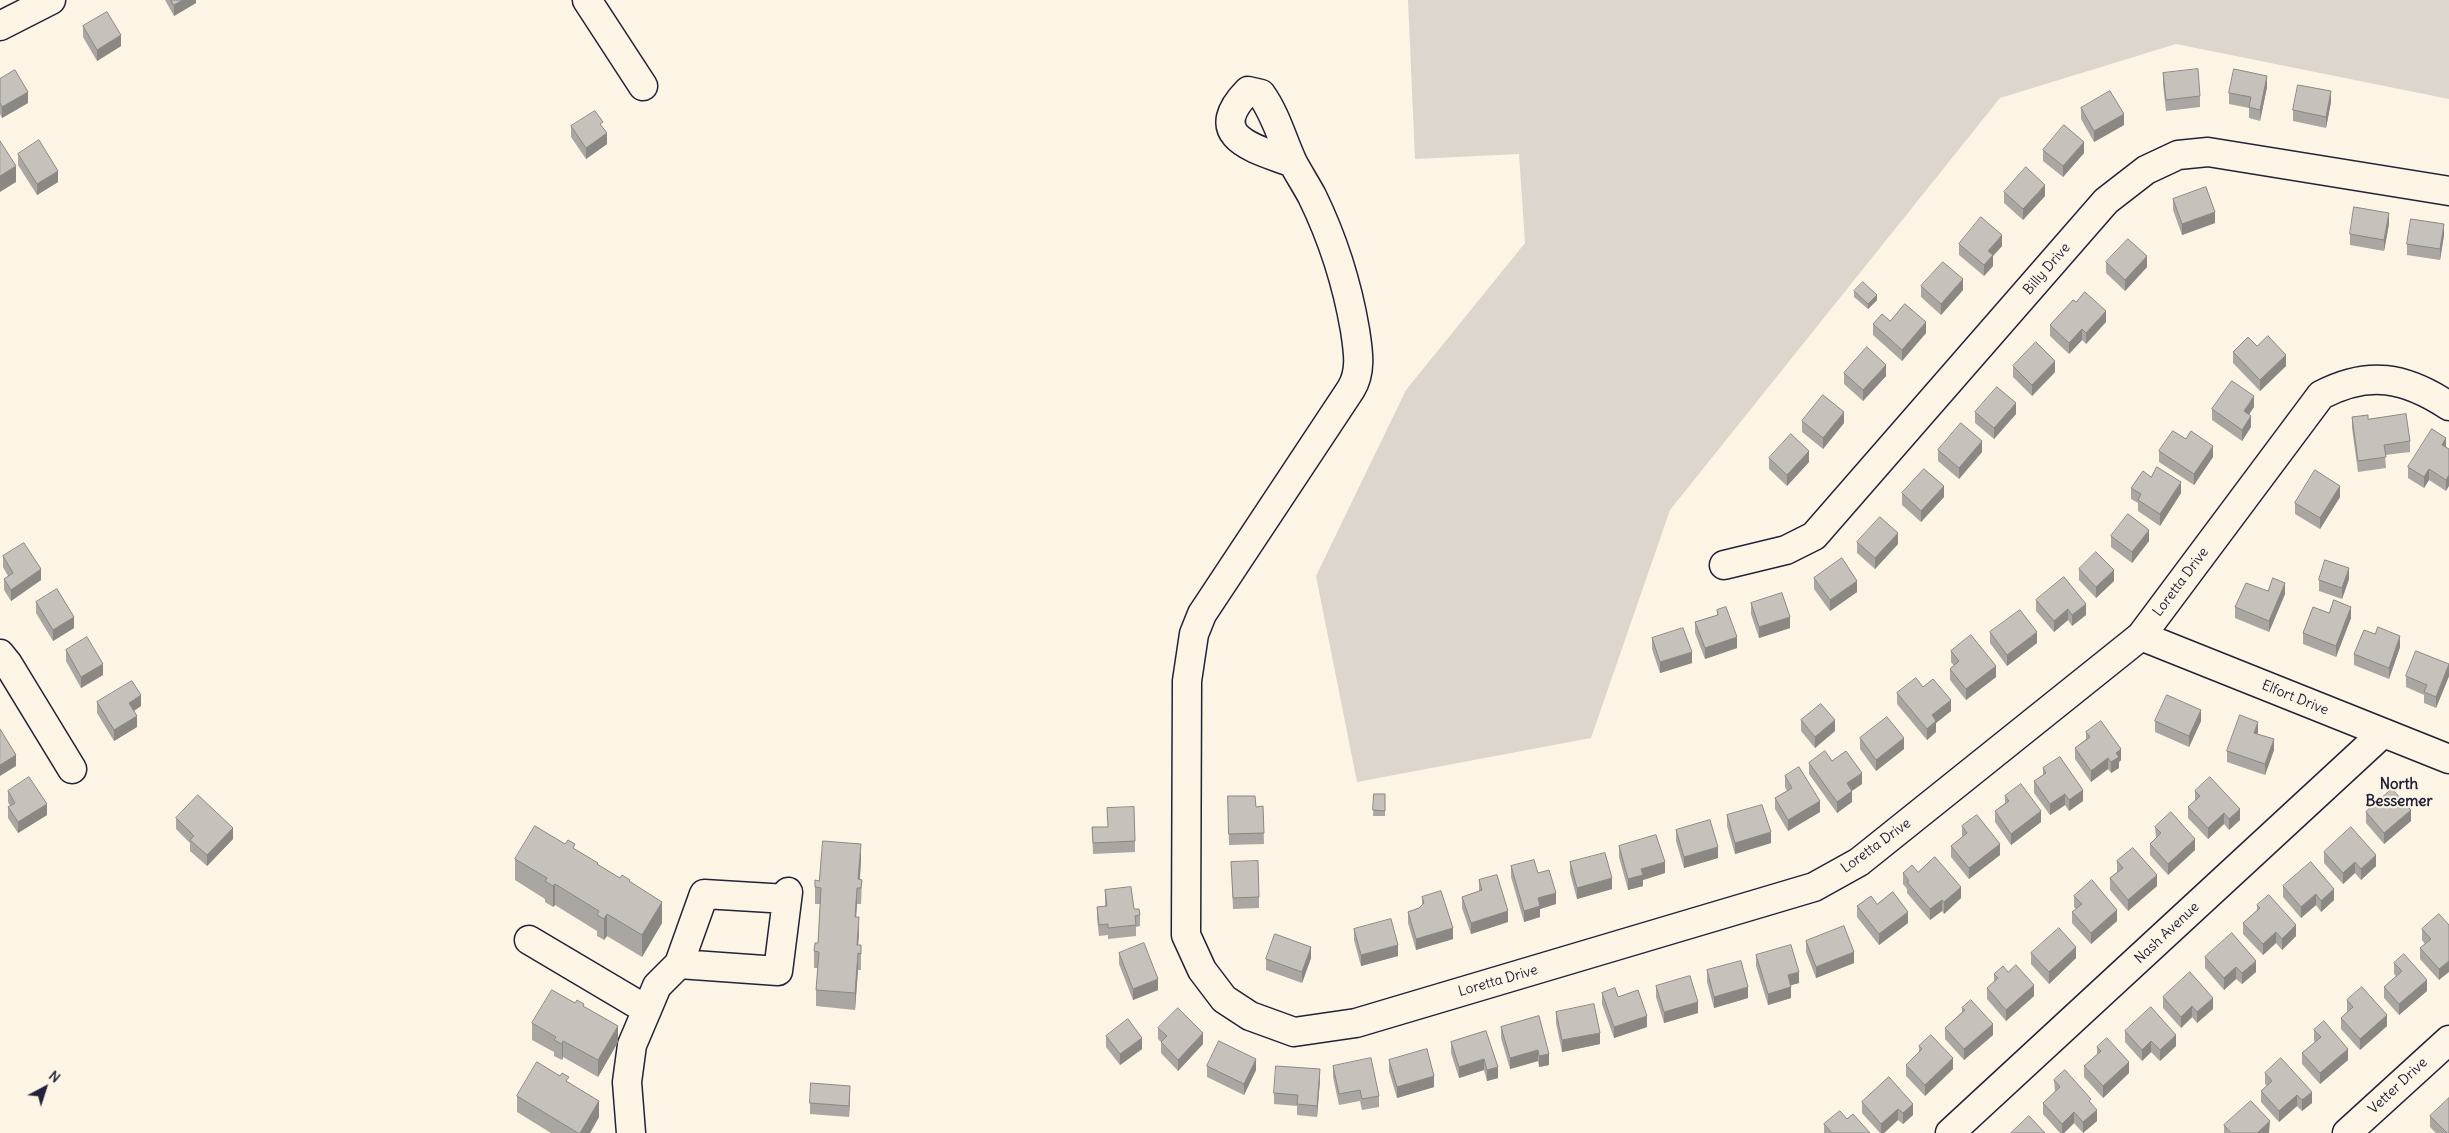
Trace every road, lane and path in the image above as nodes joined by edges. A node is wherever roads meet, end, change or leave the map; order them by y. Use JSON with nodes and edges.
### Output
{"nodes":[{"id":1,"x":51,"y":0,"type":"edge"},
{"id":2,"x":587,"y":0,"type":"edge"},
{"id":3,"x":0,"y":26,"type":"edge"},
{"id":4,"x":643,"y":86,"type":"dead end"},
{"id":5,"x":1293,"y":163,"type":"dead end"},
{"id":6,"x":2449,"y":191,"type":"edge"},
{"id":7,"x":2449,"y":406,"type":"edge"},
{"id":8,"x":1724,"y":565,"type":"dead end"},
{"id":9,"x":2141,"y":636,"type":"junction"},
{"id":10,"x":0,"y":654,"type":"edge"},
{"id":11,"x":2383,"y":733,"type":"junction"},
{"id":12,"x":2449,"y":759,"type":"edge"},
{"id":13,"x":72,"y":769,"type":"dead end"},
{"id":14,"x":529,"y":940,"type":"dead end"},
{"id":15,"x":679,"y":964,"type":"junction"},
{"id":16,"x":647,"y":1010,"type":"junction"},
{"id":17,"x":2449,"y":1040,"type":"edge"},
{"id":18,"x":631,"y":1133,"type":"edge"},
{"id":19,"x":1950,"y":1133,"type":"edge"},
{"id":20,"x":2347,"y":1133,"type":"edge"}],
"edges":[{"from":1,"to":3,"type":"street"},
{"from":2,"to":4,"type":"street"},
{"from":5,"to":9,"type":"street","name":"Loretta Drive"},
{"from":6,"to":8,"type":"street","name":"Billy Drive"},
{"from":7,"to":9,"type":"street","name":"Loretta Drive"},
{"from":9,"to":11,"type":"street","name":"Elfort Drive"},
{"from":10,"to":13,"type":"street"},
{"from":11,"to":12,"type":"street","name":"Elfort Drive"},
{"from":11,"to":19,"type":"street","name":"Nash Avenue"},
{"from":14,"to":16,"type":"street"},
{"from":15,"to":15,"type":"street"},
{"from":15,"to":16,"type":"street"},
{"from":16,"to":18,"type":"street"},
{"from":17,"to":20,"type":"street","name":"Vetter Drive"}]}
